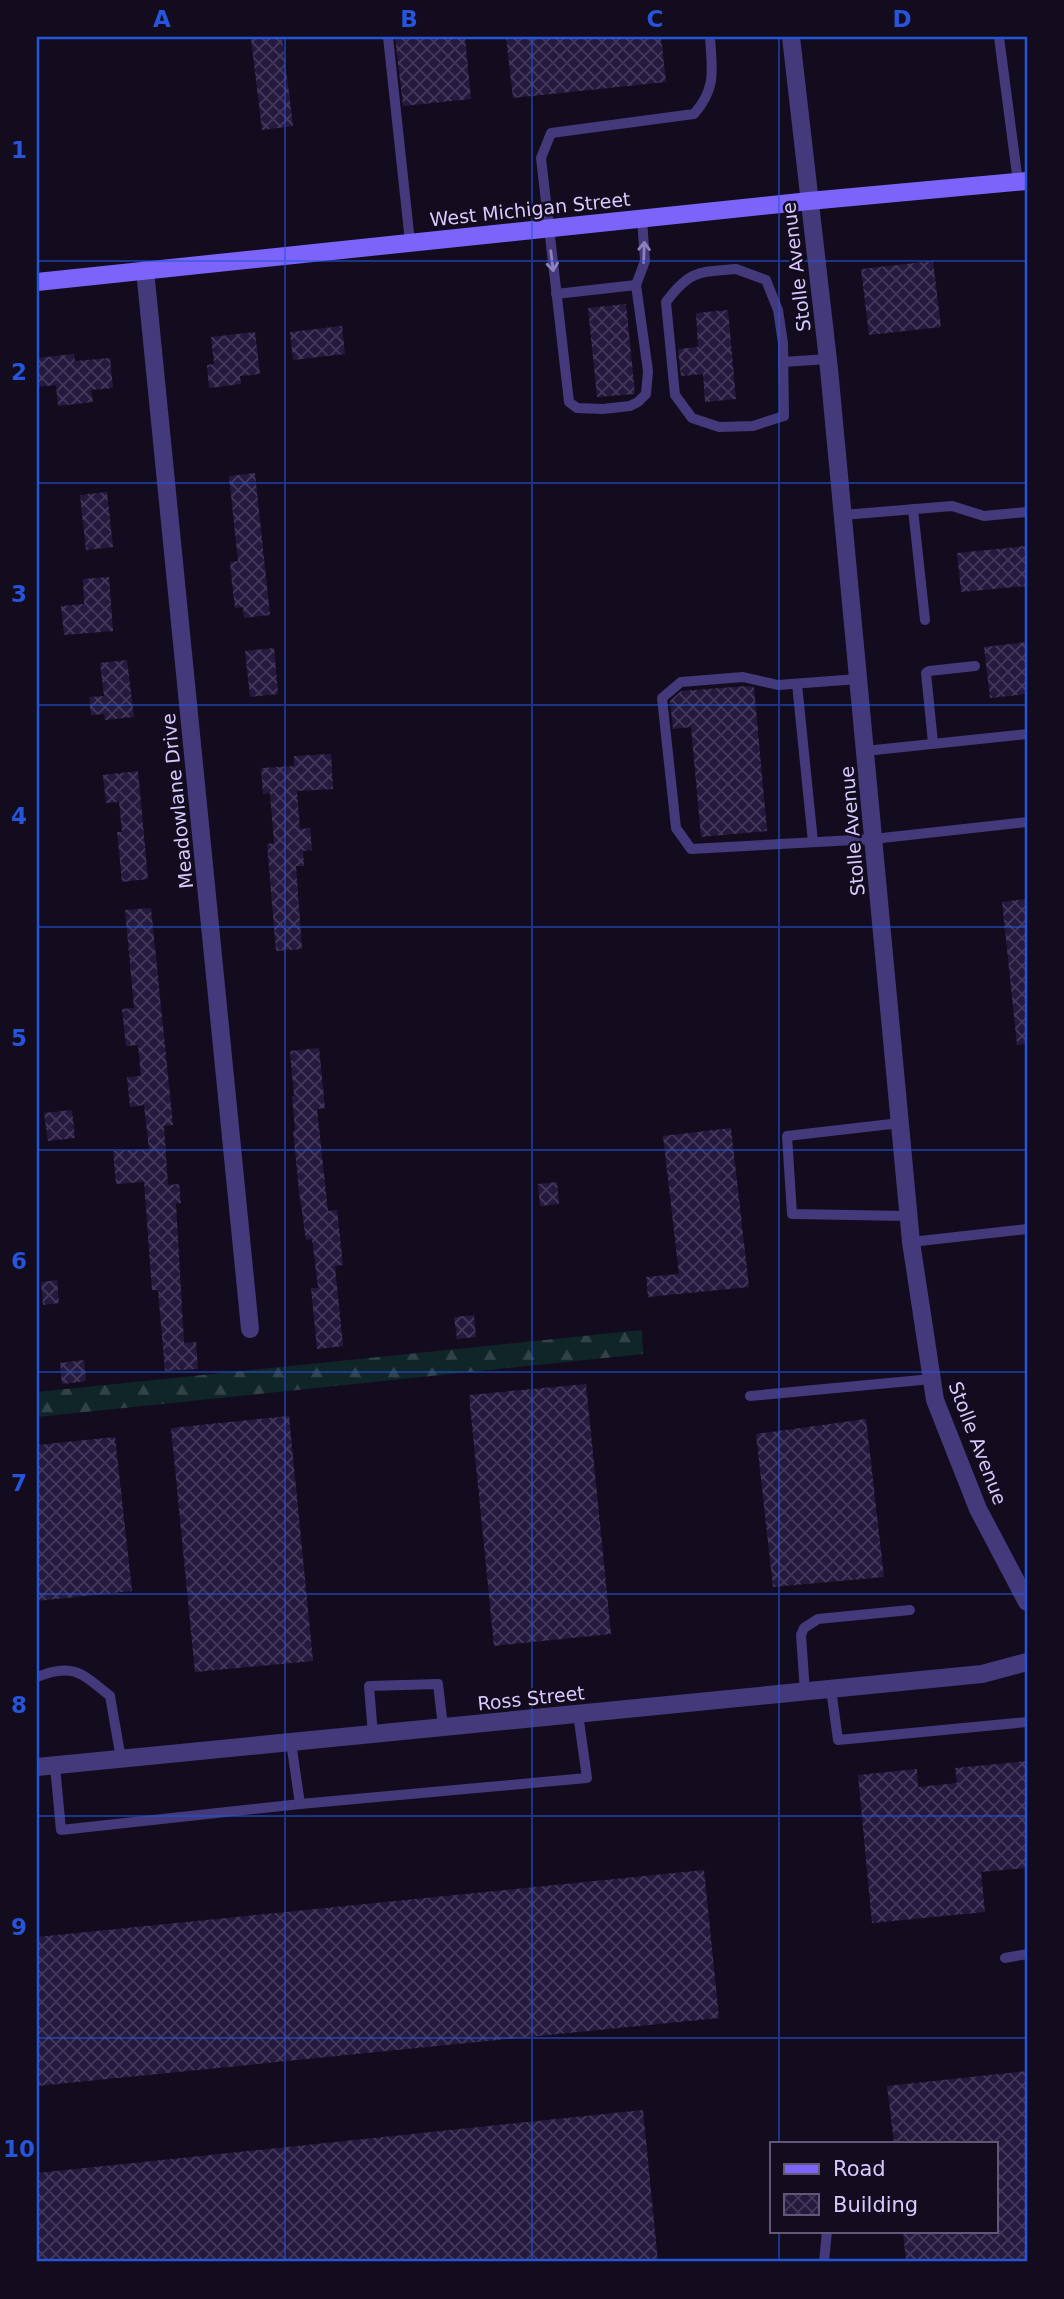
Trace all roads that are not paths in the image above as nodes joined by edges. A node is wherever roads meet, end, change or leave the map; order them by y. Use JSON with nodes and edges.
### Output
{"nodes":[{"id":1,"x":388,"y":37,"type":"edge"},
{"id":2,"x":710,"y":37,"type":"edge"},
{"id":3,"x":792,"y":37,"type":"edge"},
{"id":4,"x":999,"y":37,"type":"edge"},
{"id":5,"x":1023,"y":182,"type":"edge"},
{"id":6,"x":809,"y":201,"type":"junction"},
{"id":7,"x":642,"y":219,"type":"junction"},
{"id":8,"x":548,"y":229,"type":"junction"},
{"id":9,"x":410,"y":242,"type":"junction"},
{"id":10,"x":145,"y":270,"type":"junction"},
{"id":11,"x":37,"y":282,"type":"edge"},
{"id":12,"x":636,"y":285,"type":"junction"},
{"id":13,"x":556,"y":293,"type":"junction"},
{"id":14,"x":828,"y":359,"type":"junction"},
{"id":15,"x":783,"y":362,"type":"junction"},
{"id":16,"x":913,"y":509,"type":"junction"},
{"id":17,"x":1027,"y":512,"type":"edge"},
{"id":18,"x":843,"y":515,"type":"junction"},
{"id":19,"x":925,"y":620,"type":"dead end"},
{"id":20,"x":975,"y":666,"type":"dead end"},
{"id":21,"x":858,"y":679,"type":"junction"},
{"id":22,"x":797,"y":684,"type":"junction"},
{"id":23,"x":1027,"y":734,"type":"edge"},
{"id":24,"x":933,"y":743,"type":"junction"},
{"id":25,"x":865,"y":751,"type":"junction"},
{"id":26,"x":1027,"y":822,"type":"edge"},
{"id":27,"x":873,"y":839,"type":"junction"},
{"id":28,"x":813,"y":842,"type":"junction"},
{"id":29,"x":900,"y":1123,"type":"junction"},
{"id":30,"x":908,"y":1216,"type":"junction"},
{"id":31,"x":1027,"y":1229,"type":"edge"},
{"id":32,"x":911,"y":1242,"type":"junction"},
{"id":33,"x":250,"y":1329,"type":"dead end"},
{"id":34,"x":932,"y":1379,"type":"junction"},
{"id":35,"x":750,"y":1396,"type":"dead end"},
{"id":36,"x":1027,"y":1602,"type":"edge"},
{"id":37,"x":910,"y":1610,"type":"dead end"},
{"id":38,"x":1027,"y":1662,"type":"edge"},
{"id":39,"x":37,"y":1677,"type":"edge"},
{"id":40,"x":831,"y":1689,"type":"junction"},
{"id":41,"x":805,"y":1692,"type":"junction"},
{"id":42,"x":578,"y":1714,"type":"junction"},
{"id":43,"x":1027,"y":1722,"type":"edge"},
{"id":44,"x":443,"y":1727,"type":"junction"},
{"id":45,"x":373,"y":1735,"type":"junction"},
{"id":46,"x":291,"y":1742,"type":"junction"},
{"id":47,"x":121,"y":1759,"type":"junction"},
{"id":48,"x":46,"y":1766,"type":"edge"},
{"id":49,"x":300,"y":1804,"type":"junction"},
{"id":50,"x":1027,"y":1954,"type":"edge"},
{"id":51,"x":1004,"y":1958,"type":"dead end"},
{"id":52,"x":827,"y":2232,"type":"edge"},
{"id":53,"x":824,"y":2262,"type":"edge"}],
"edges":[{"from":1,"to":9,"type":"lane"},
{"from":2,"to":8,"type":"lane"},
{"from":3,"to":6,"type":"street","name":"Stolle Avenue"},
{"from":4,"to":5,"type":"lane"},
{"from":5,"to":6,"type":"main road","name":"West Michigan Street"},
{"from":6,"to":7,"type":"main road","name":"West Michigan Street"},
{"from":6,"to":14,"type":"street","name":"Stolle Avenue"},
{"from":7,"to":8,"type":"main road","name":"West Michigan Street"},
{"from":12,"to":7,"type":"lane","one_way":true},
{"from":8,"to":9,"type":"main road","name":"West Michigan Street"},
{"from":8,"to":13,"type":"lane","one_way":true},
{"from":9,"to":10,"type":"main road","name":"West Michigan Street"},
{"from":10,"to":11,"type":"main road","name":"West Michigan Street"},
{"from":10,"to":33,"type":"street","name":"Meadowlane Drive"},
{"from":12,"to":13,"type":"lane"},
{"from":12,"to":13,"type":"lane"},
{"from":14,"to":15,"type":"lane"},
{"from":14,"to":18,"type":"street","name":"Stolle Avenue"},
{"from":15,"to":15,"type":"lane"},
{"from":16,"to":17,"type":"lane"},
{"from":16,"to":18,"type":"lane"},
{"from":16,"to":19,"type":"lane"},
{"from":18,"to":21,"type":"street","name":"Stolle Avenue"},
{"from":20,"to":24,"type":"lane"},
{"from":21,"to":22,"type":"lane"},
{"from":21,"to":25,"type":"street","name":"Stolle Avenue"},
{"from":22,"to":28,"type":"lane"},
{"from":22,"to":28,"type":"lane"},
{"from":23,"to":24,"type":"lane"},
{"from":24,"to":25,"type":"lane"},
{"from":25,"to":27,"type":"street","name":"Stolle Avenue"},
{"from":26,"to":27,"type":"lane"},
{"from":27,"to":28,"type":"lane"},
{"from":27,"to":29,"type":"street","name":"Stolle Avenue"},
{"from":29,"to":30,"type":"street","name":"Stolle Avenue"},
{"from":29,"to":30,"type":"lane"},
{"from":30,"to":32,"type":"street","name":"Stolle Avenue"},
{"from":31,"to":32,"type":"lane"},
{"from":32,"to":34,"type":"street","name":"Stolle Avenue"},
{"from":34,"to":35,"type":"lane"},
{"from":34,"to":36,"type":"street","name":"Stolle Avenue"},
{"from":37,"to":41,"type":"lane"},
{"from":38,"to":40,"type":"street","name":"Ross Street"},
{"from":39,"to":47,"type":"lane"},
{"from":40,"to":41,"type":"street","name":"Ross Street"},
{"from":40,"to":43,"type":"lane"},
{"from":41,"to":42,"type":"street","name":"Ross Street"},
{"from":42,"to":44,"type":"street","name":"Ross Street"},
{"from":42,"to":49,"type":"lane"},
{"from":44,"to":45,"type":"street","name":"Ross Street"},
{"from":44,"to":45,"type":"lane"},
{"from":45,"to":46,"type":"street","name":"Ross Street"},
{"from":46,"to":47,"type":"street","name":"Ross Street"},
{"from":46,"to":49,"type":"lane"},
{"from":47,"to":48,"type":"street","name":"Ross Street"},
{"from":48,"to":49,"type":"lane"},
{"from":50,"to":51,"type":"lane"},
{"from":52,"to":53,"type":"lane"}]}
